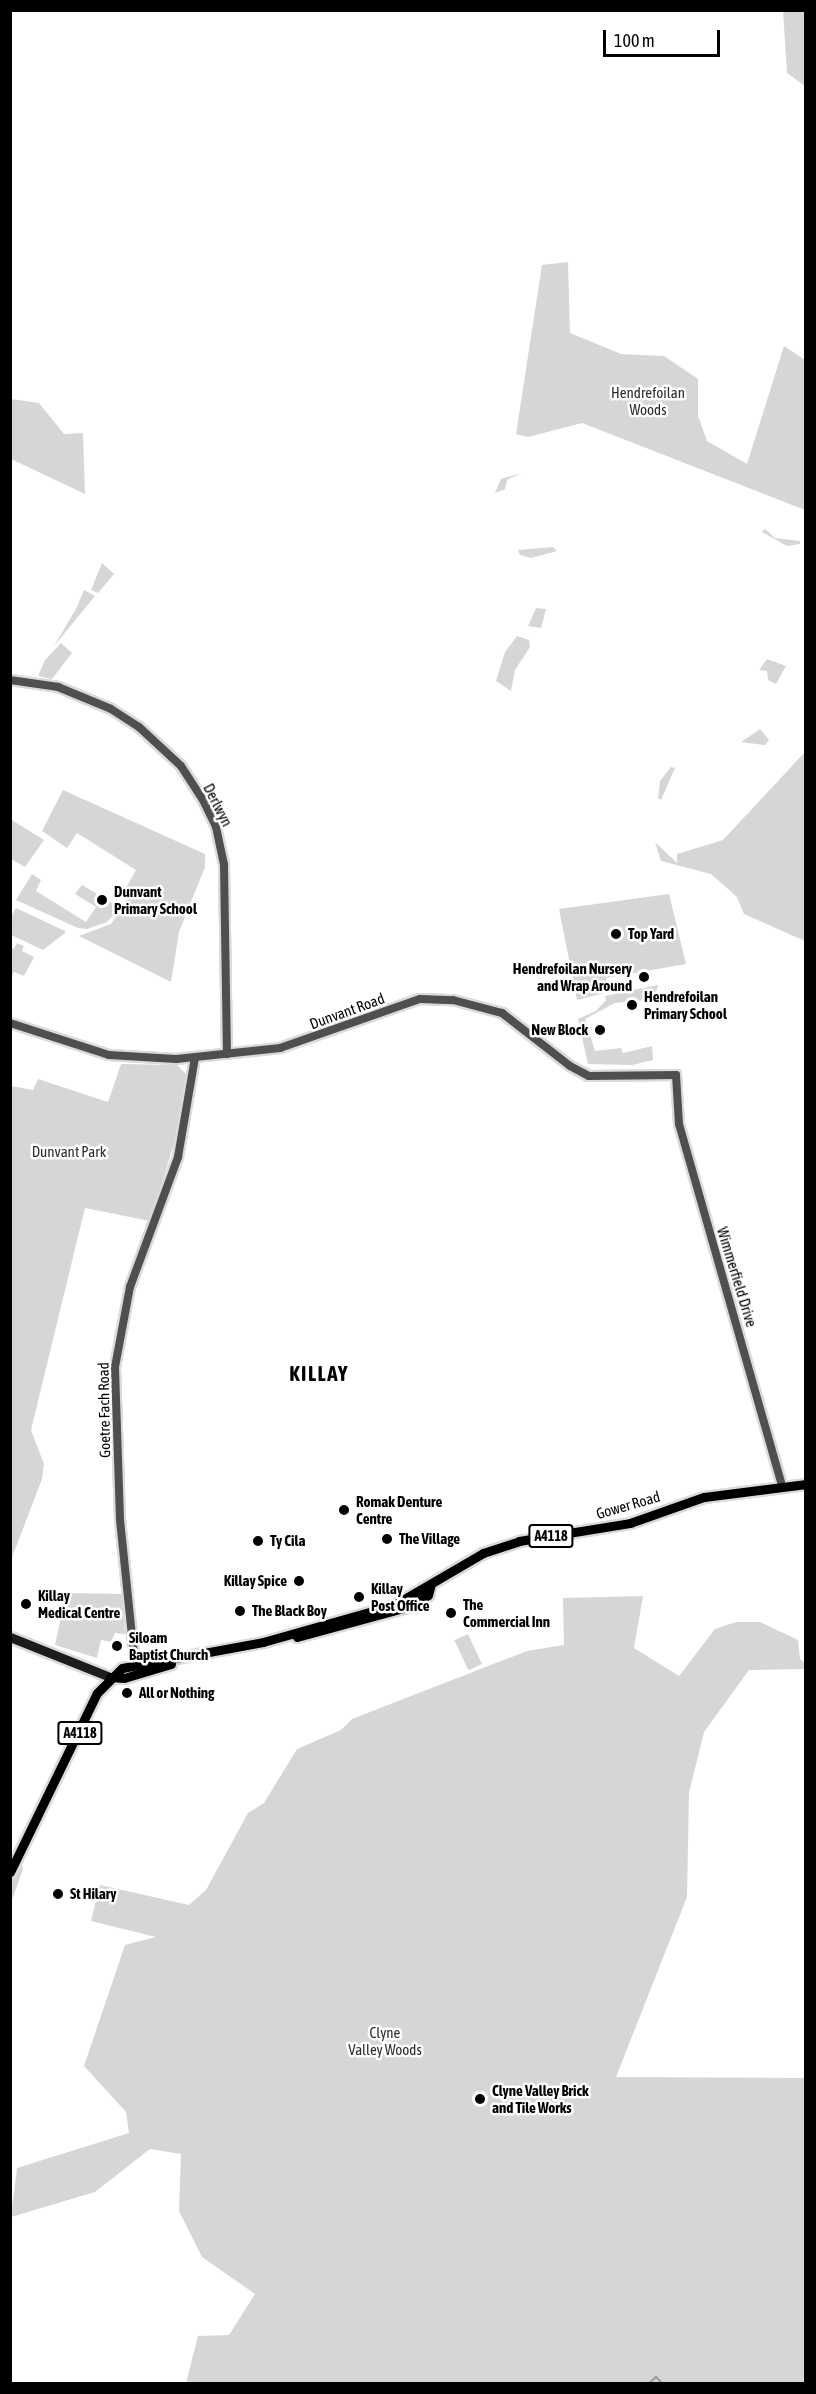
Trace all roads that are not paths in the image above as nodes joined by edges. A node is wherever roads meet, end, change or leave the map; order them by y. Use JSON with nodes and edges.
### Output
{"nodes":[{"id":1,"x":10,"y":680,"type":"edge"},
{"id":2,"x":10,"y":1023,"type":"edge"},
{"id":3,"x":227,"y":1054,"type":"junction"},
{"id":4,"x":195,"y":1058,"type":"junction"},
{"id":5,"x":676,"y":1075,"type":"joint"},
{"id":6,"x":806,"y":1484,"type":"edge"},
{"id":7,"x":782,"y":1485,"type":"junction"},
{"id":8,"x":10,"y":1637,"type":"edge"},
{"id":9,"x":200,"y":1655,"type":"junction"},
{"id":10,"x":135,"y":1665,"type":"junction"},
{"id":11,"x":110,"y":1677,"type":"junction"},
{"id":12,"x":10,"y":1872,"type":"edge"}],
"edges":[{"from":1,"to":3,"type":"street","name":"Derlwyn"},
{"from":2,"to":4,"type":"street","name":"Dunvant Road"},
{"from":3,"to":4,"type":"street","name":"Dunvant Road"},
{"from":3,"to":5,"type":"street","name":"Dunvant Road"},
{"from":4,"to":10,"type":"street","name":"Goetre Fach Road"},
{"from":5,"to":7,"type":"street","name":"Wimmerfield Drive"},
{"from":6,"to":7,"type":"main road","name":"Gower Road","number":"A4118"},
{"from":7,"to":9,"type":"main road","name":"Gower Road","number":"A4118"},
{"from":8,"to":11,"type":"main road"},
{"from":9,"to":10,"type":"main road","name":"Gower Road","number":"A4118"},
{"from":9,"to":11,"type":"main road","name":"Gower Road","number":"A4118"},
{"from":10,"to":11,"type":"main road","name":"Gower Road","number":"A4118"},
{"from":11,"to":12,"type":"main road","name":"Gower Road","number":"A4118"}]}
